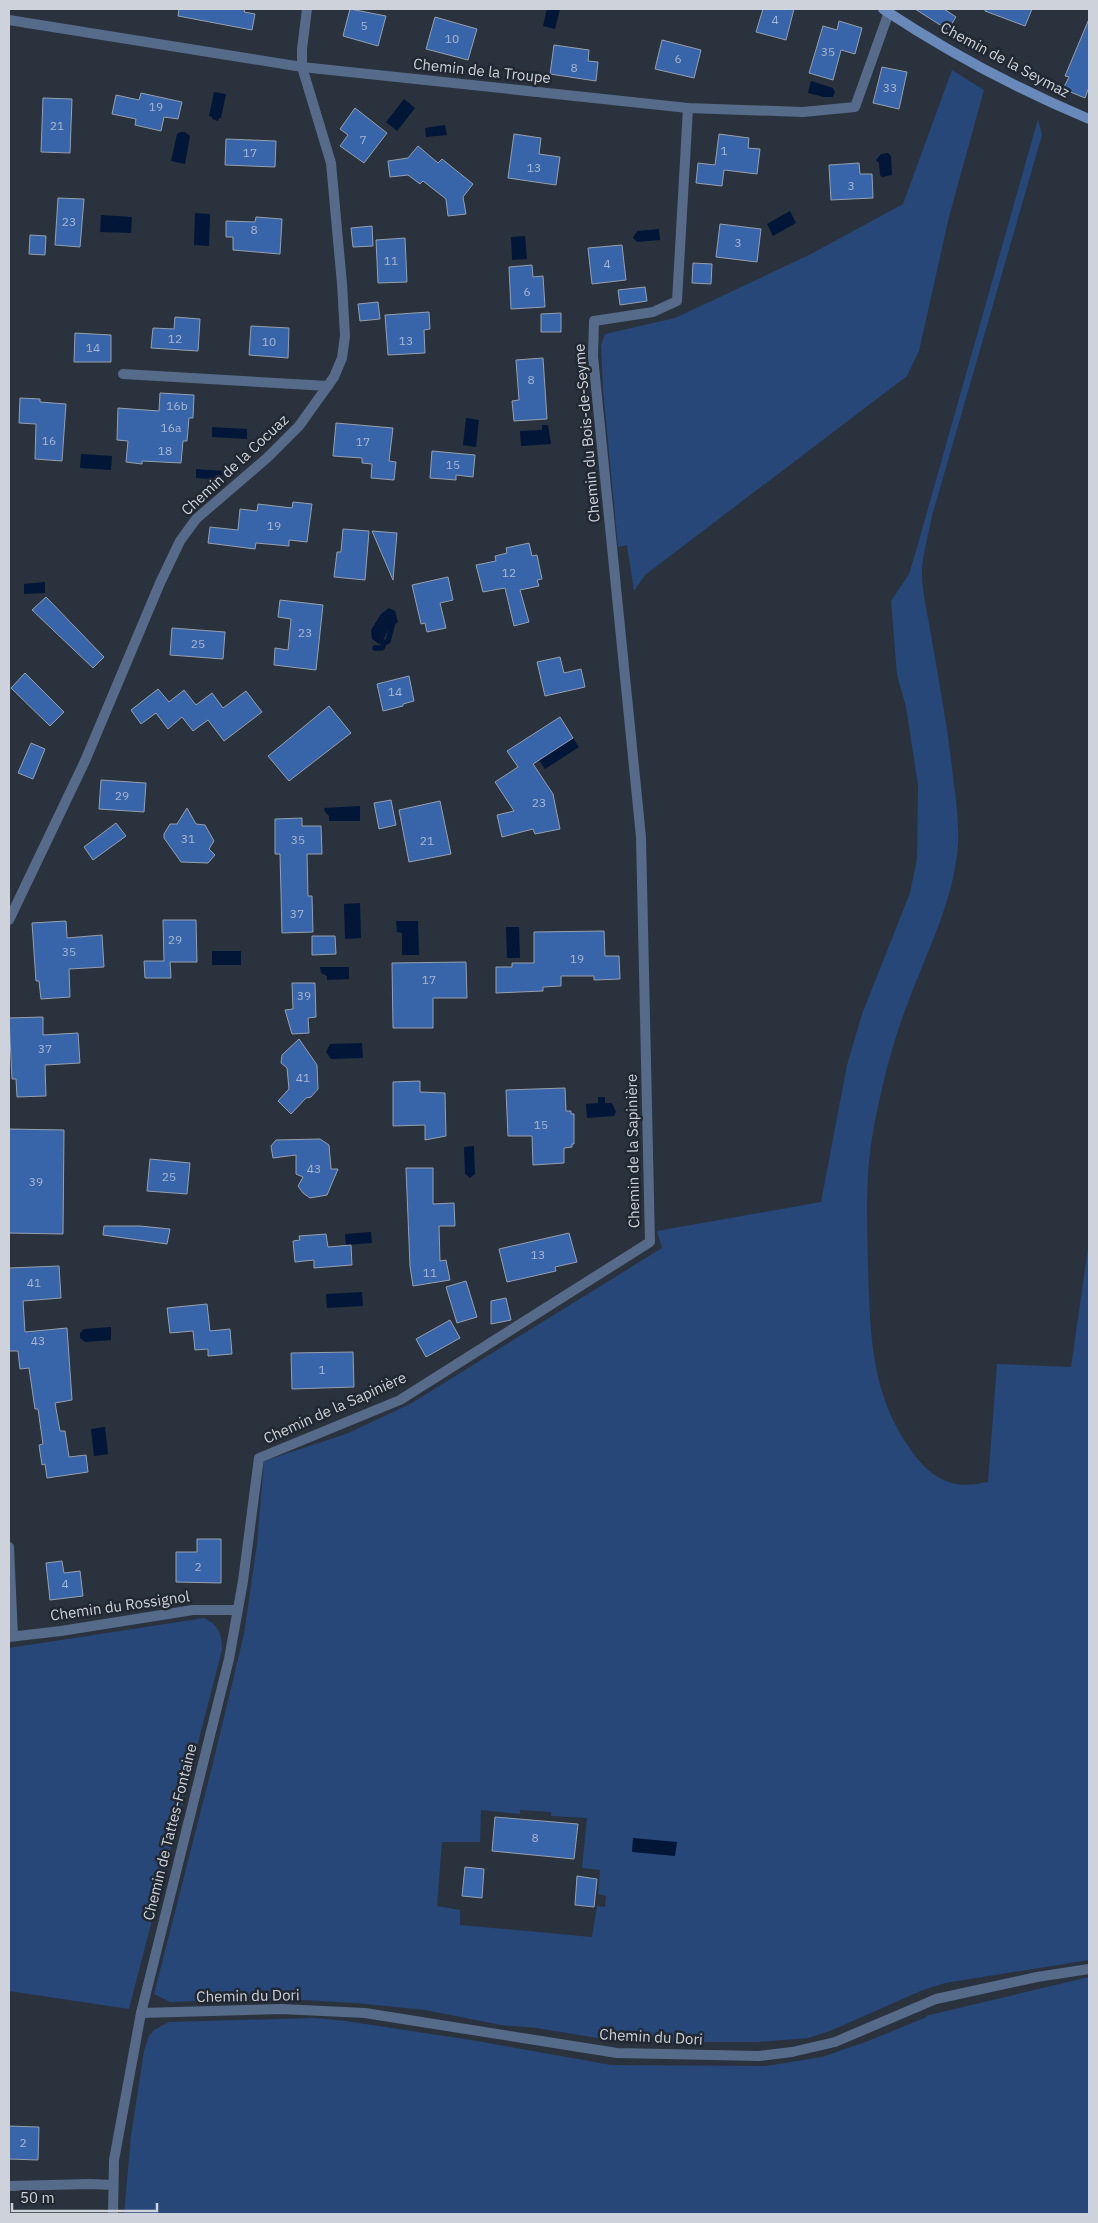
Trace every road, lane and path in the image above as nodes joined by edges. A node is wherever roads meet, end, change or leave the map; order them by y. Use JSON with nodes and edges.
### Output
{"nodes":[{"id":1,"x":307,"y":9,"type":"edge"},
{"id":2,"x":886,"y":11,"type":"edge"},
{"id":3,"x":9,"y":20,"type":"edge"},
{"id":4,"x":302,"y":67,"type":"junction"},
{"id":5,"x":688,"y":108,"type":"junction"},
{"id":6,"x":1089,"y":119,"type":"edge"},
{"id":7,"x":123,"y":374,"type":"dead end"},
{"id":8,"x":328,"y":386,"type":"junction"},
{"id":9,"x":626,"y":702,"type":"joint"},
{"id":10,"x":9,"y":920,"type":"edge"},
{"id":11,"x":259,"y":1458,"type":"joint"},
{"id":12,"x":9,"y":1547,"type":"edge"},
{"id":13,"x":236,"y":1610,"type":"junction"},
{"id":14,"x":11,"y":1636,"type":"edge"},
{"id":15,"x":1089,"y":1969,"type":"edge"},
{"id":16,"x":141,"y":2013,"type":"junction"},
{"id":17,"x":113,"y":2185,"type":"junction"},
{"id":18,"x":9,"y":2186,"type":"edge"},
{"id":19,"x":113,"y":2214,"type":"edge"}],
"edges":[{"from":1,"to":4,"type":"street","name":"Chemin de la Cocuaz"},
{"from":2,"to":5,"type":"street","name":"Chemin de la Troupe"},
{"from":2,"to":6,"type":"street","name":"Chemin de la Seymaz"},
{"from":3,"to":4,"type":"street","name":"Chemin de la Troupe"},
{"from":4,"to":5,"type":"street","name":"Chemin de la Troupe"},
{"from":4,"to":8,"type":"street","name":"Chemin de la Cocuaz"},
{"from":5,"to":9,"type":"street","name":"Chemin du Bois-de-Seyme"},
{"from":7,"to":8,"type":"street"},
{"from":8,"to":10,"type":"street","name":"Chemin de la Cocuaz"},
{"from":9,"to":11,"type":"street","name":"Chemin de la Sapinière"},
{"from":11,"to":13,"type":"street","name":"Chemin de Tattes-Fontaine"},
{"from":12,"to":14,"type":"street"},
{"from":13,"to":14,"type":"street","name":"Chemin du Rossignol"},
{"from":13,"to":16,"type":"street","name":"Chemin de Tattes-Fontaine"},
{"from":15,"to":16,"type":"street","name":"Chemin du Dori"},
{"from":16,"to":17,"type":"street","name":"Chemin de Tattes-Fontaine"},
{"from":17,"to":18,"type":"street"},
{"from":17,"to":19,"type":"street","name":"Chemin de Tattes-Fontaine"}]}
